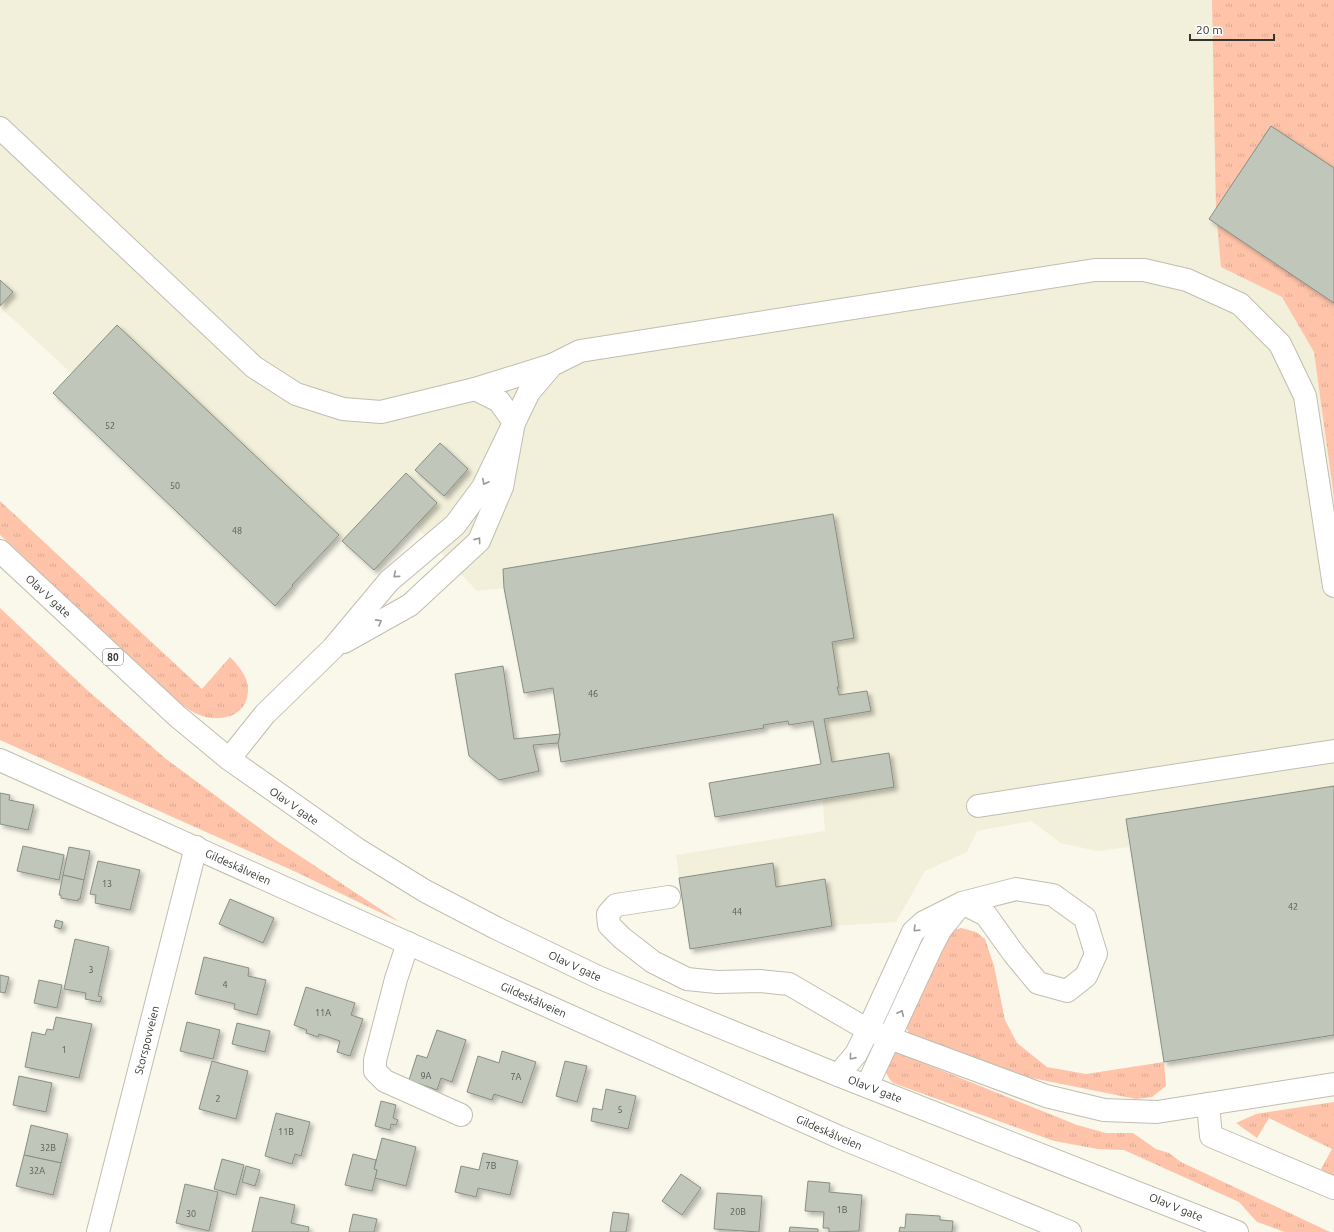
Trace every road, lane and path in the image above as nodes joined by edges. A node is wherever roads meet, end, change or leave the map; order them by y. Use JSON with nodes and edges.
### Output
{"nodes":[{"id":1,"x":0,"y":128,"type":"edge"},
{"id":2,"x":552,"y":365,"type":"junction"},
{"id":3,"x":475,"y":389,"type":"junction"},
{"id":4,"x":514,"y":422,"type":"junction"},
{"id":5,"x":0,"y":551,"type":"edge"},
{"id":6,"x":1334,"y":586,"type":"edge"},
{"id":7,"x":333,"y":648,"type":"junction"},
{"id":8,"x":1334,"y":751,"type":"edge"},
{"id":9,"x":229,"y":759,"type":"junction"},
{"id":10,"x":0,"y":760,"type":"edge"},
{"id":11,"x":978,"y":806,"type":"dead end"},
{"id":12,"x":196,"y":847,"type":"junction"},
{"id":13,"x":669,"y":896,"type":"dead end"},
{"id":14,"x":962,"y":903,"type":"junction"},
{"id":15,"x":408,"y":942,"type":"junction"},
{"id":16,"x":868,"y":1030,"type":"junction"},
{"id":17,"x":889,"y":1038,"type":"junction"},
{"id":18,"x":838,"y":1075,"type":"junction"},
{"id":19,"x":1334,"y":1084,"type":"edge"},
{"id":20,"x":867,"y":1086,"type":"junction"},
{"id":21,"x":1208,"y":1104,"type":"junction"},
{"id":22,"x":461,"y":1115,"type":"dead end"},
{"id":23,"x":1334,"y":1188,"type":"edge"},
{"id":24,"x":98,"y":1232,"type":"edge"},
{"id":25,"x":1070,"y":1232,"type":"edge"},
{"id":26,"x":1237,"y":1232,"type":"edge"}],
"edges":[{"from":1,"to":3,"type":"main road"},
{"from":2,"to":3,"type":"main road"},
{"from":2,"to":4,"type":"main road"},
{"from":2,"to":6,"type":"main road"},
{"from":3,"to":4,"type":"main road"},
{"from":4,"to":7,"type":"main road","one_way":true},
{"from":7,"to":4,"type":"main road","one_way":true},
{"from":5,"to":9,"type":"main road","name":"Olav V gate","number":"80"},
{"from":7,"to":9,"type":"main road"},
{"from":8,"to":11,"type":"main road"},
{"from":9,"to":18,"type":"main road","name":"Olav V gate"},
{"from":10,"to":12,"type":"main road","name":"Gildeskålveien"},
{"from":12,"to":15,"type":"main road","name":"Gildeskålveien"},
{"from":12,"to":24,"type":"main road","name":"Storspovveien"},
{"from":13,"to":16,"type":"main road"},
{"from":14,"to":14,"type":"main road"},
{"from":14,"to":16,"type":"main road","one_way":true},
{"from":17,"to":14,"type":"main road","one_way":true},
{"from":15,"to":22,"type":"main road"},
{"from":15,"to":25,"type":"main road","name":"Gildeskålveien"},
{"from":16,"to":17,"type":"main road"},
{"from":16,"to":18,"type":"main road","one_way":true},
{"from":17,"to":20,"type":"main road"},
{"from":17,"to":21,"type":"main road"},
{"from":18,"to":20,"type":"main road","name":"Olav V gate"},
{"from":19,"to":21,"type":"main road"},
{"from":20,"to":26,"type":"main road","name":"Olav V gate"},
{"from":21,"to":23,"type":"main road"}]}
